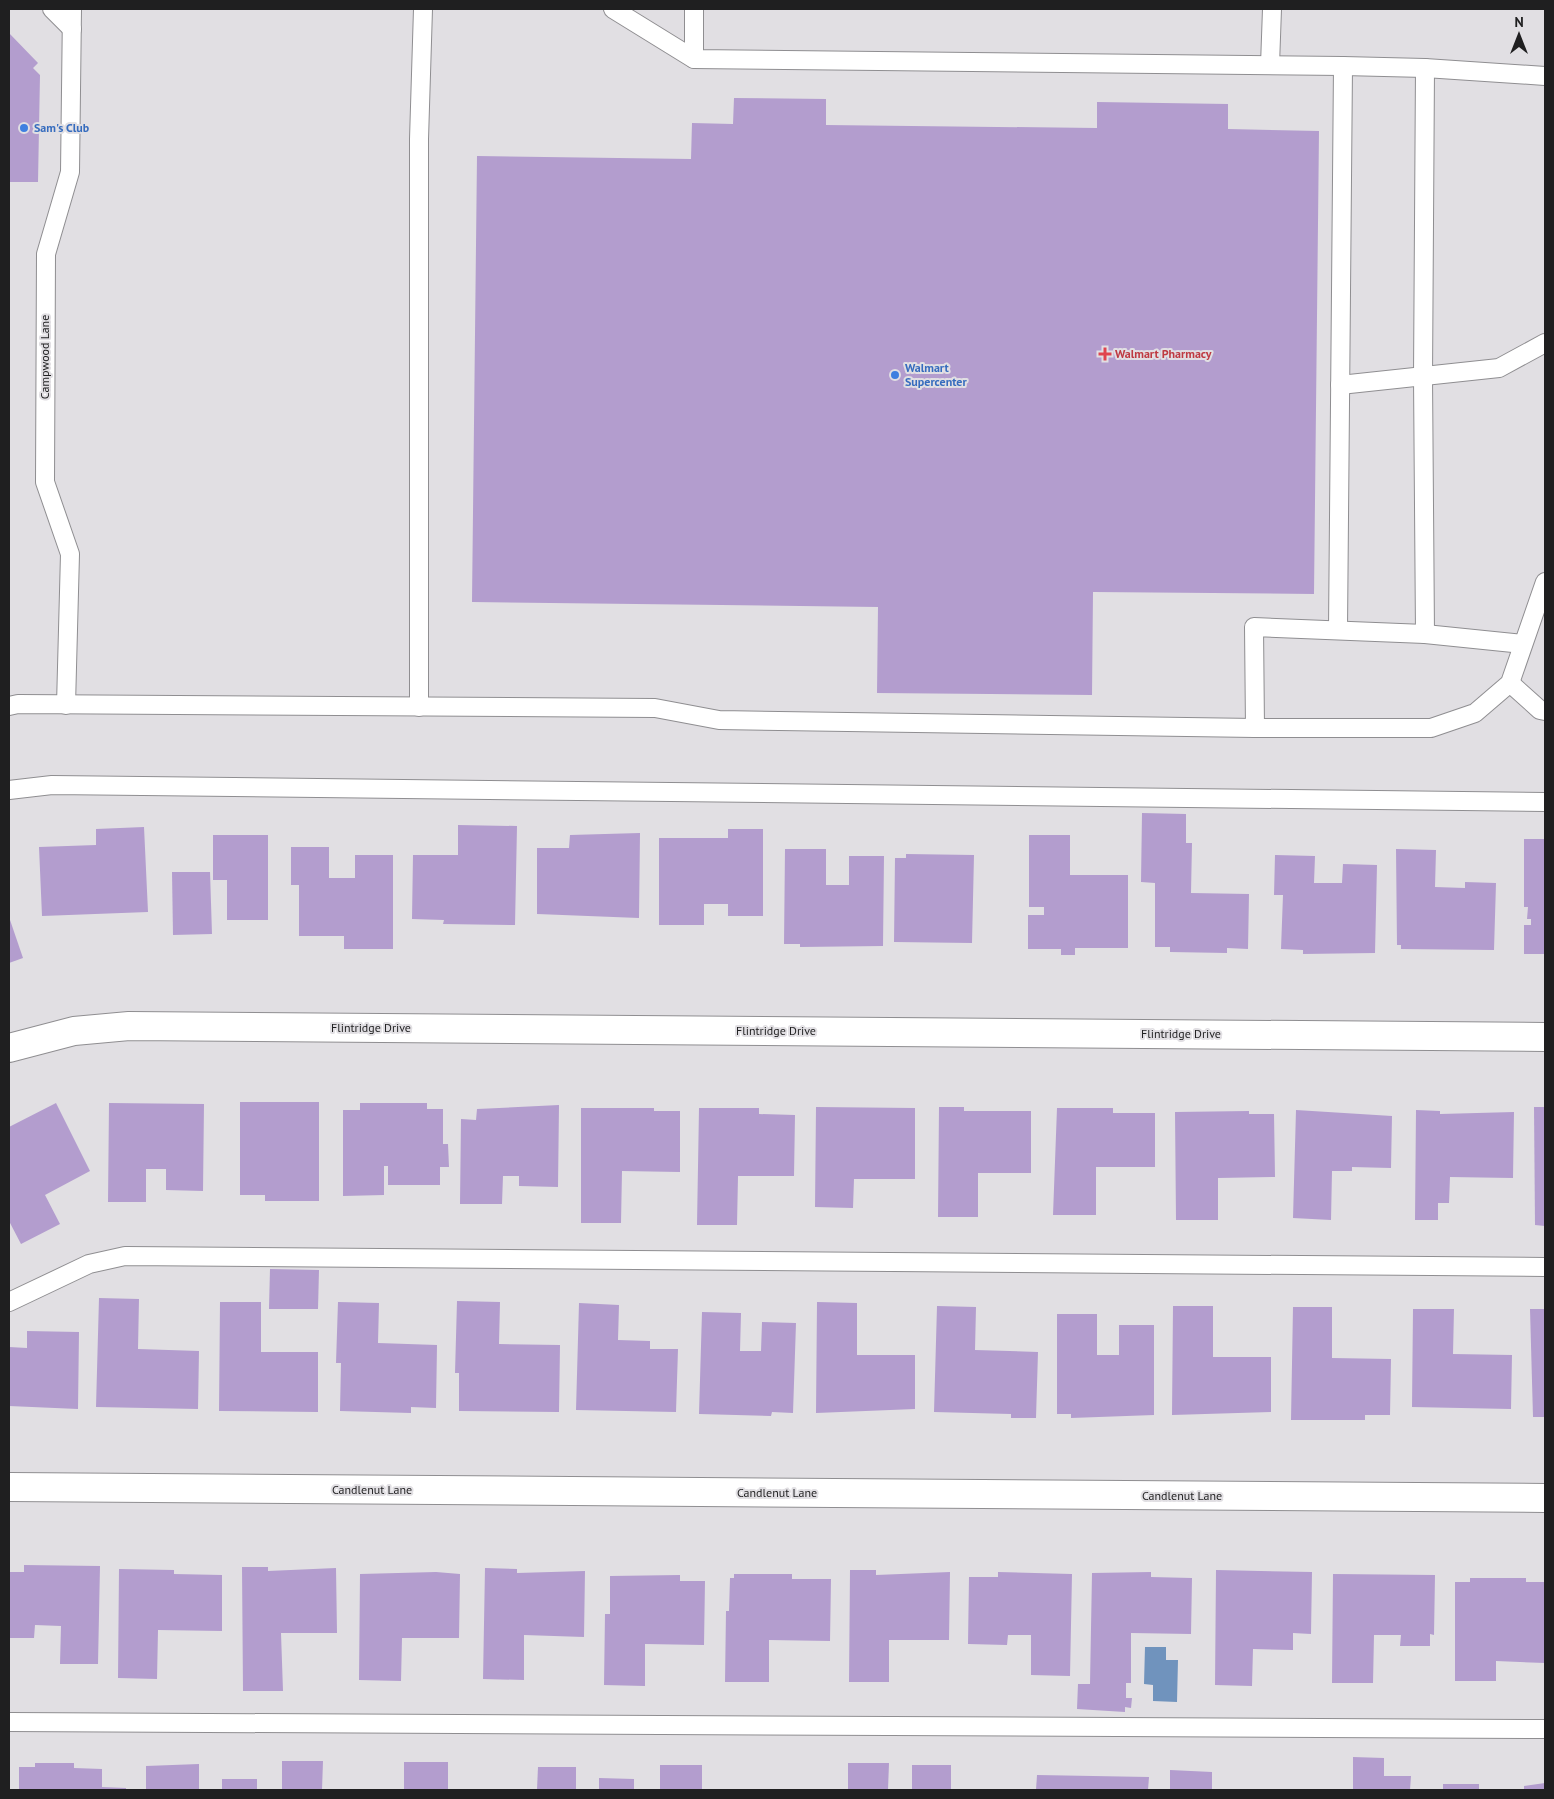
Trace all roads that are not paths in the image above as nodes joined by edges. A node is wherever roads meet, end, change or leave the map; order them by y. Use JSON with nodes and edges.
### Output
{"nodes":[{"id":1,"x":52,"y":9,"type":"edge"},
{"id":2,"x":72,"y":9,"type":"edge"},
{"id":3,"x":423,"y":9,"type":"edge"},
{"id":4,"x":613,"y":9,"type":"edge"},
{"id":5,"x":694,"y":9,"type":"edge"},
{"id":6,"x":1272,"y":9,"type":"edge"},
{"id":7,"x":72,"y":29,"type":"junction"},
{"id":8,"x":694,"y":60,"type":"junction"},
{"id":9,"x":1270,"y":65,"type":"junction"},
{"id":10,"x":1343,"y":66,"type":"junction"},
{"id":11,"x":1425,"y":68,"type":"junction"},
{"id":12,"x":1545,"y":76,"type":"edge"},
{"id":13,"x":1545,"y":343,"type":"edge"},
{"id":14,"x":1423,"y":378,"type":"junction"},
{"id":15,"x":1340,"y":385,"type":"junction"},
{"id":16,"x":1545,"y":582,"type":"edge"},
{"id":17,"x":1338,"y":630,"type":"junction"},
{"id":18,"x":1425,"y":634,"type":"junction"},
{"id":19,"x":1523,"y":644,"type":"junction"},
{"id":20,"x":1510,"y":682,"type":"junction"},
{"id":21,"x":66,"y":705,"type":"junction"},
{"id":22,"x":9,"y":706,"type":"edge"},
{"id":23,"x":418,"y":707,"type":"junction"},
{"id":24,"x":1545,"y":711,"type":"edge"},
{"id":25,"x":1255,"y":728,"type":"junction"},
{"id":26,"x":9,"y":790,"type":"edge"},
{"id":27,"x":1545,"y":802,"type":"edge"},
{"id":28,"x":1545,"y":1037,"type":"edge"},
{"id":29,"x":9,"y":1048,"type":"edge"},
{"id":30,"x":1545,"y":1267,"type":"edge"},
{"id":31,"x":9,"y":1302,"type":"edge"},
{"id":32,"x":9,"y":1487,"type":"edge"},
{"id":33,"x":1545,"y":1498,"type":"edge"},
{"id":34,"x":9,"y":1722,"type":"edge"},
{"id":35,"x":1545,"y":1729,"type":"edge"}],
"edges":[{"from":1,"to":7,"type":"lane"},
{"from":2,"to":7,"type":"lane","name":"Campwood Lane"},
{"from":3,"to":23,"type":"lane"},
{"from":4,"to":8,"type":"lane"},
{"from":5,"to":8,"type":"lane"},
{"from":6,"to":9,"type":"lane"},
{"from":7,"to":21,"type":"lane","name":"Campwood Lane"},
{"from":8,"to":9,"type":"lane"},
{"from":9,"to":10,"type":"lane"},
{"from":10,"to":11,"type":"lane"},
{"from":10,"to":15,"type":"lane"},
{"from":11,"to":12,"type":"lane"},
{"from":11,"to":14,"type":"lane"},
{"from":13,"to":14,"type":"lane"},
{"from":14,"to":15,"type":"lane"},
{"from":14,"to":18,"type":"lane"},
{"from":15,"to":17,"type":"lane"},
{"from":16,"to":19,"type":"lane"},
{"from":17,"to":18,"type":"lane"},
{"from":17,"to":25,"type":"lane"},
{"from":18,"to":19,"type":"lane"},
{"from":19,"to":20,"type":"lane"},
{"from":20,"to":24,"type":"lane"},
{"from":20,"to":25,"type":"lane"},
{"from":21,"to":22,"type":"lane"},
{"from":21,"to":23,"type":"lane"},
{"from":23,"to":25,"type":"lane"},
{"from":26,"to":27,"type":"lane"},
{"from":28,"to":29,"type":"street","name":"Flintridge Drive"},
{"from":30,"to":31,"type":"lane"},
{"from":32,"to":33,"type":"street","name":"Candlenut Lane"},
{"from":34,"to":35,"type":"lane"}]}
